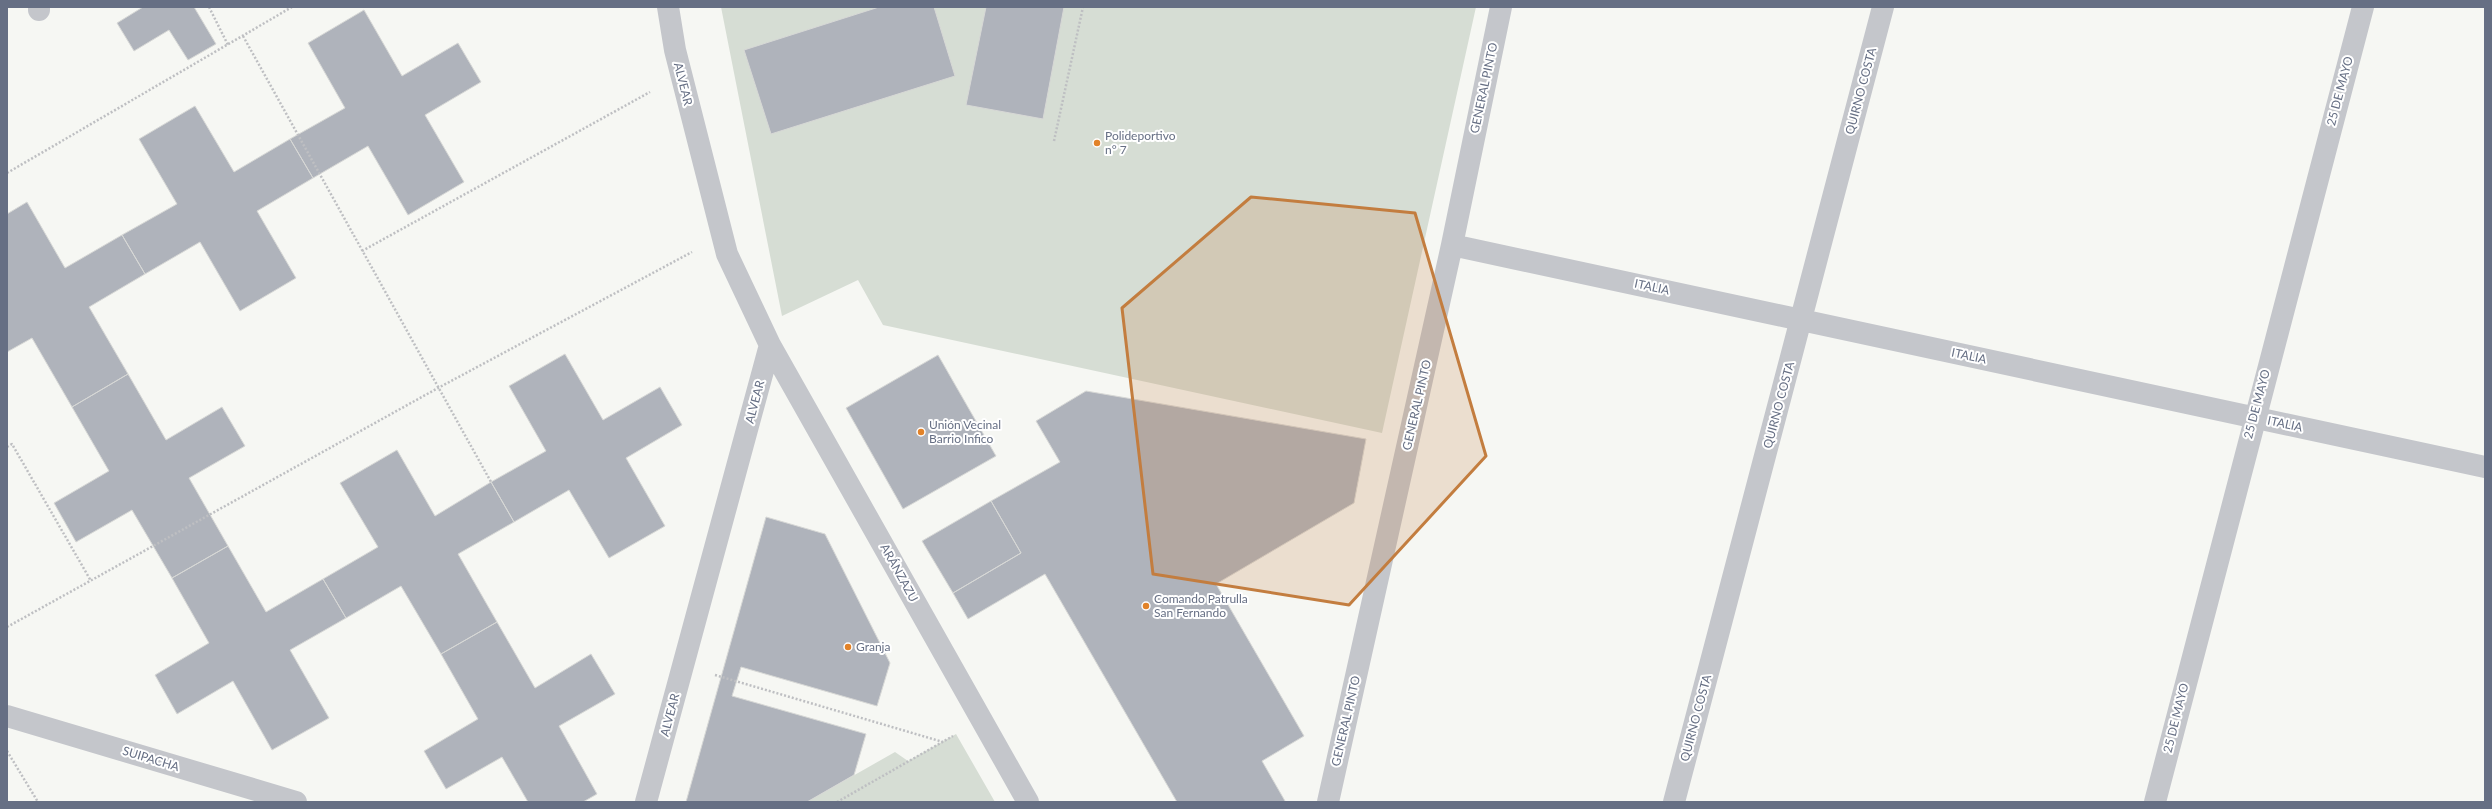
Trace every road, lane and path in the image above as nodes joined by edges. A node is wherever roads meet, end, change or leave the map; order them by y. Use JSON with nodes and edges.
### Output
{"nodes":[{"id":1,"x":209,"y":7,"type":"edge"},
{"id":2,"x":292,"y":7,"type":"edge"},
{"id":3,"x":668,"y":7,"type":"edge"},
{"id":4,"x":1083,"y":7,"type":"edge"},
{"id":5,"x":1500,"y":7,"type":"edge"},
{"id":6,"x":1884,"y":7,"type":"edge"},
{"id":7,"x":2362,"y":7,"type":"edge"},
{"id":8,"x":243,"y":36,"type":"junction"},
{"id":9,"x":228,"y":45,"type":"junction"},
{"id":10,"x":682,"y":74,"type":"junction"},
{"id":11,"x":1054,"y":141,"type":"dead end"},
{"id":12,"x":7,"y":173,"type":"edge"},
{"id":13,"x":722,"y":236,"type":"junction"},
{"id":14,"x":1452,"y":245,"type":"junction"},
{"id":15,"x":362,"y":251,"type":"junction"},
{"id":16,"x":1801,"y":320,"type":"junction"},
{"id":17,"x":770,"y":345,"type":"junction"},
{"id":18,"x":438,"y":388,"type":"junction"},
{"id":19,"x":2254,"y":417,"type":"junction"},
{"id":20,"x":7,"y":447,"type":"edge"},
{"id":21,"x":2485,"y":467,"type":"edge"},
{"id":22,"x":491,"y":482,"type":"dead end"},
{"id":23,"x":91,"y":581,"type":"junction"},
{"id":24,"x":7,"y":627,"type":"edge"},
{"id":25,"x":683,"y":666,"type":"junction"},
{"id":26,"x":7,"y":716,"type":"edge"},
{"id":27,"x":982,"y":720,"type":"junction"},
{"id":28,"x":942,"y":742,"type":"junction"},
{"id":29,"x":7,"y":751,"type":"edge"},
{"id":30,"x":38,"y":802,"type":"edge"},
{"id":31,"x":296,"y":802,"type":"edge"},
{"id":32,"x":646,"y":802,"type":"edge"},
{"id":33,"x":837,"y":802,"type":"edge"},
{"id":34,"x":1028,"y":802,"type":"edge"},
{"id":35,"x":1328,"y":802,"type":"edge"},
{"id":36,"x":1674,"y":802,"type":"edge"},
{"id":37,"x":2155,"y":802,"type":"edge"}],
"edges":[{"from":1,"to":9,"type":"path"},
{"from":2,"to":8,"type":"path"},
{"from":3,"to":10,"type":"street","name":"ALVEAR"},
{"from":4,"to":11,"type":"path"},
{"from":5,"to":14,"type":"street","name":"GENERAL PINTO"},
{"from":6,"to":16,"type":"street","name":"QUIRNO COSTA"},
{"from":7,"to":19,"type":"street","name":"25 DE MAYO"},
{"from":8,"to":9,"type":"path"},
{"from":8,"to":15,"type":"path"},
{"from":9,"to":12,"type":"path"},
{"from":10,"to":13,"type":"street","name":"ALVEAR"},
{"from":10,"to":15,"type":"path"},
{"from":13,"to":17,"type":"street","name":"ALVEAR"},
{"from":13,"to":18,"type":"path"},
{"from":14,"to":16,"type":"street","name":"ITALIA"},
{"from":14,"to":35,"type":"street","name":"GENERAL PINTO"},
{"from":15,"to":18,"type":"path"},
{"from":16,"to":19,"type":"street","name":"ITALIA"},
{"from":16,"to":36,"type":"street","name":"QUIRNO COSTA"},
{"from":17,"to":25,"type":"street","name":"ALVEAR"},
{"from":17,"to":27,"type":"street","name":"ARÁNZAZU"},
{"from":18,"to":22,"type":"path"},
{"from":18,"to":23,"type":"path"},
{"from":19,"to":21,"type":"street","name":"ITALIA"},
{"from":19,"to":37,"type":"street","name":"25 DE MAYO"},
{"from":20,"to":23,"type":"path"},
{"from":23,"to":24,"type":"path"},
{"from":25,"to":28,"type":"path"},
{"from":25,"to":32,"type":"street","name":"ALVEAR"},
{"from":26,"to":31,"type":"street","name":"SUIPACHA"},
{"from":27,"to":28,"type":"path"},
{"from":27,"to":34,"type":"street","name":"ARÁNZAZU"},
{"from":28,"to":33,"type":"path"},
{"from":29,"to":30,"type":"path"}]}
